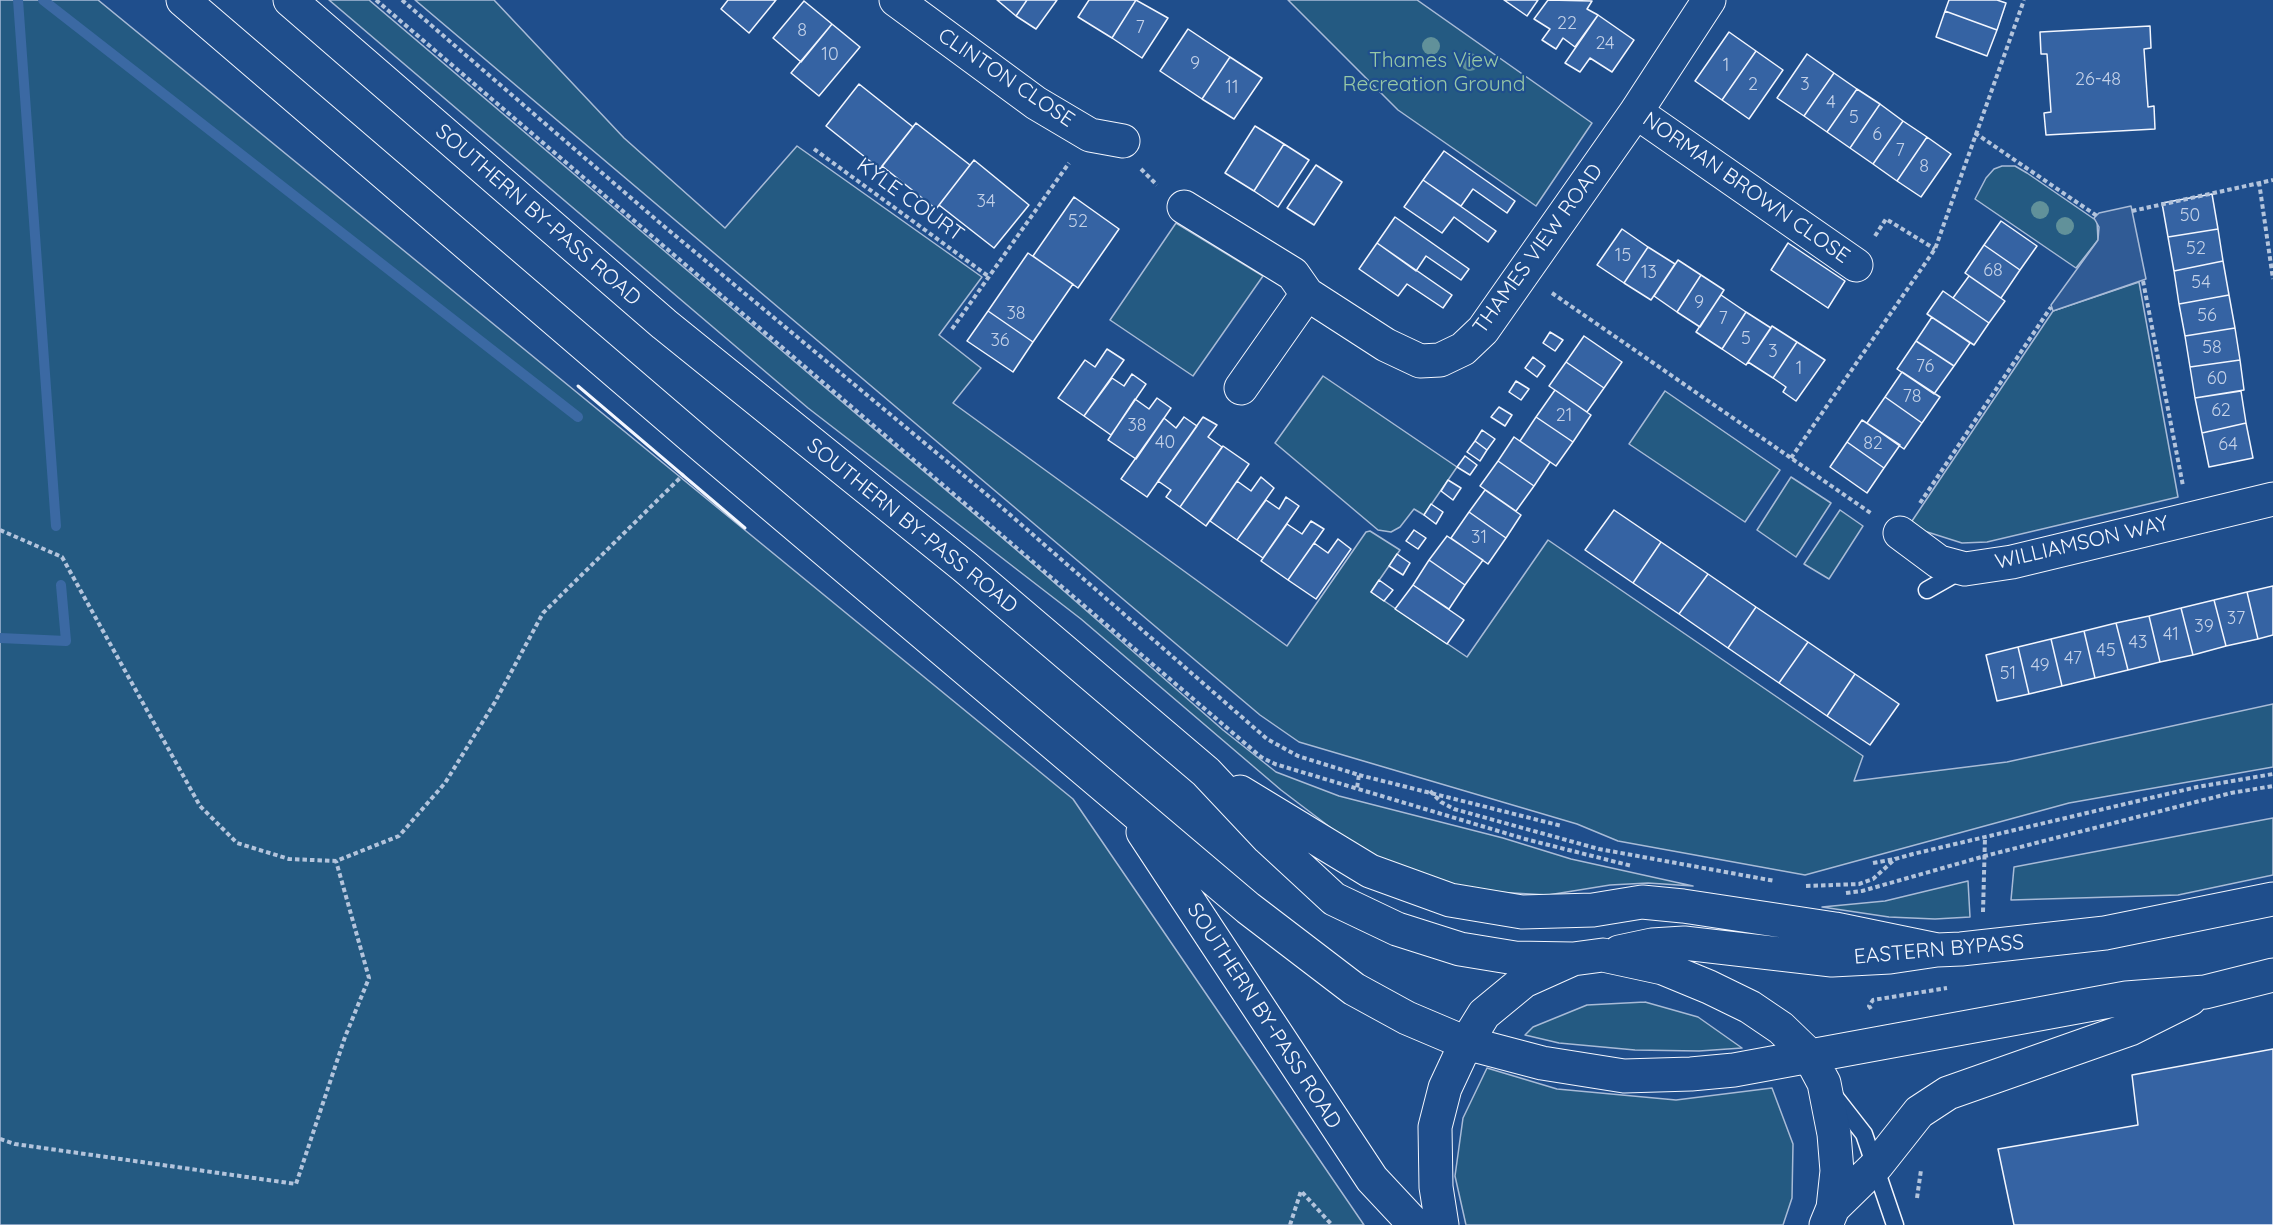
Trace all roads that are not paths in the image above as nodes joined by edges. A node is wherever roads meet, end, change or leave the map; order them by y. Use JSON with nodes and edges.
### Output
{"nodes":[{"id":1,"x":183,"y":0,"type":"edge"},
{"id":2,"x":290,"y":0,"type":"edge"},
{"id":3,"x":896,"y":0,"type":"edge"},
{"id":4,"x":1709,"y":0,"type":"edge"},
{"id":5,"x":1636,"y":112,"type":"junction"},
{"id":6,"x":1123,"y":141,"type":"road end"},
{"id":7,"x":1184,"y":207,"type":"road end"},
{"id":8,"x":1856,"y":266,"type":"dead end"},
{"id":9,"x":1307,"y":294,"type":"junction"},
{"id":10,"x":1241,"y":388,"type":"dead end"},
{"id":11,"x":2273,"y":499,"type":"edge"},
{"id":12,"x":1900,"y":533,"type":"road end"},
{"id":13,"x":1965,"y":569,"type":"junction"},
{"id":14,"x":1927,"y":590,"type":"dead end"},
{"id":15,"x":1206,"y":772,"type":"junction"},
{"id":16,"x":1122,"y":800,"type":"junction"},
{"id":17,"x":2273,"y":899,"type":"edge"},
{"id":18,"x":1937,"y":950,"type":"junction"},
{"id":19,"x":1588,"y":957,"type":"junction"},
{"id":20,"x":2273,"y":975,"type":"edge"},
{"id":21,"x":2205,"y":992,"type":"junction"},
{"id":22,"x":1466,"y":1043,"type":"junction"},
{"id":23,"x":1817,"y":1069,"type":"junction"},
{"id":24,"x":1877,"y":1165,"type":"junction"},
{"id":25,"x":1829,"y":1217,"type":"edge"},
{"id":26,"x":1414,"y":1225,"type":"edge"},
{"id":27,"x":1442,"y":1225,"type":"edge"},
{"id":28,"x":1895,"y":1225,"type":"edge"}],
"edges":[{"from":1,"to":16,"type":"main road","name":"SOUTHERN BY-PASS ROAD"},
{"from":2,"to":15,"type":"main road","name":"SOUTHERN BY-PASS ROAD"},
{"from":3,"to":6,"type":"main road","name":"CLINTON CLOSE"},
{"from":4,"to":5,"type":"main road","name":"THAMES VIEW ROAD"},
{"from":5,"to":8,"type":"main road","name":"NORMAN BROWN CLOSE"},
{"from":5,"to":9,"type":"main road","name":"THAMES VIEW ROAD"},
{"from":7,"to":9,"type":"main road","name":"THAMES VIEW ROAD"},
{"from":9,"to":10,"type":"main road"},
{"from":11,"to":13,"type":"main road","name":"WILLIAMSON WAY"},
{"from":12,"to":13,"type":"main road","name":"WILLIAMSON WAY"},
{"from":13,"to":14,"type":"lane"},
{"from":15,"to":18,"type":"main road"},
{"from":15,"to":19,"type":"main road","name":"SOUTHERN BY-PASS ROAD"},
{"from":16,"to":22,"type":"main road","name":"SOUTHERN BY-PASS ROAD"},
{"from":16,"to":26,"type":"main road","name":"SOUTHERN BY-PASS ROAD"},
{"from":17,"to":18,"type":"main road","name":"EASTERN BYPASS"},
{"from":18,"to":19,"type":"main road","name":"EASTERN BYPASS"},
{"from":19,"to":22,"type":"main road"},
{"from":19,"to":23,"type":"main road"},
{"from":20,"to":21,"type":"main road"},
{"from":21,"to":23,"type":"main road"},
{"from":21,"to":24,"type":"main road"},
{"from":22,"to":23,"type":"main road","name":"SOUTHERN BY-PASS ROAD"},
{"from":22,"to":27,"type":"main road"},
{"from":23,"to":24,"type":"lane"},
{"from":23,"to":25,"type":"main road"},
{"from":24,"to":25,"type":"main road"},
{"from":24,"to":28,"type":"lane"}]}
